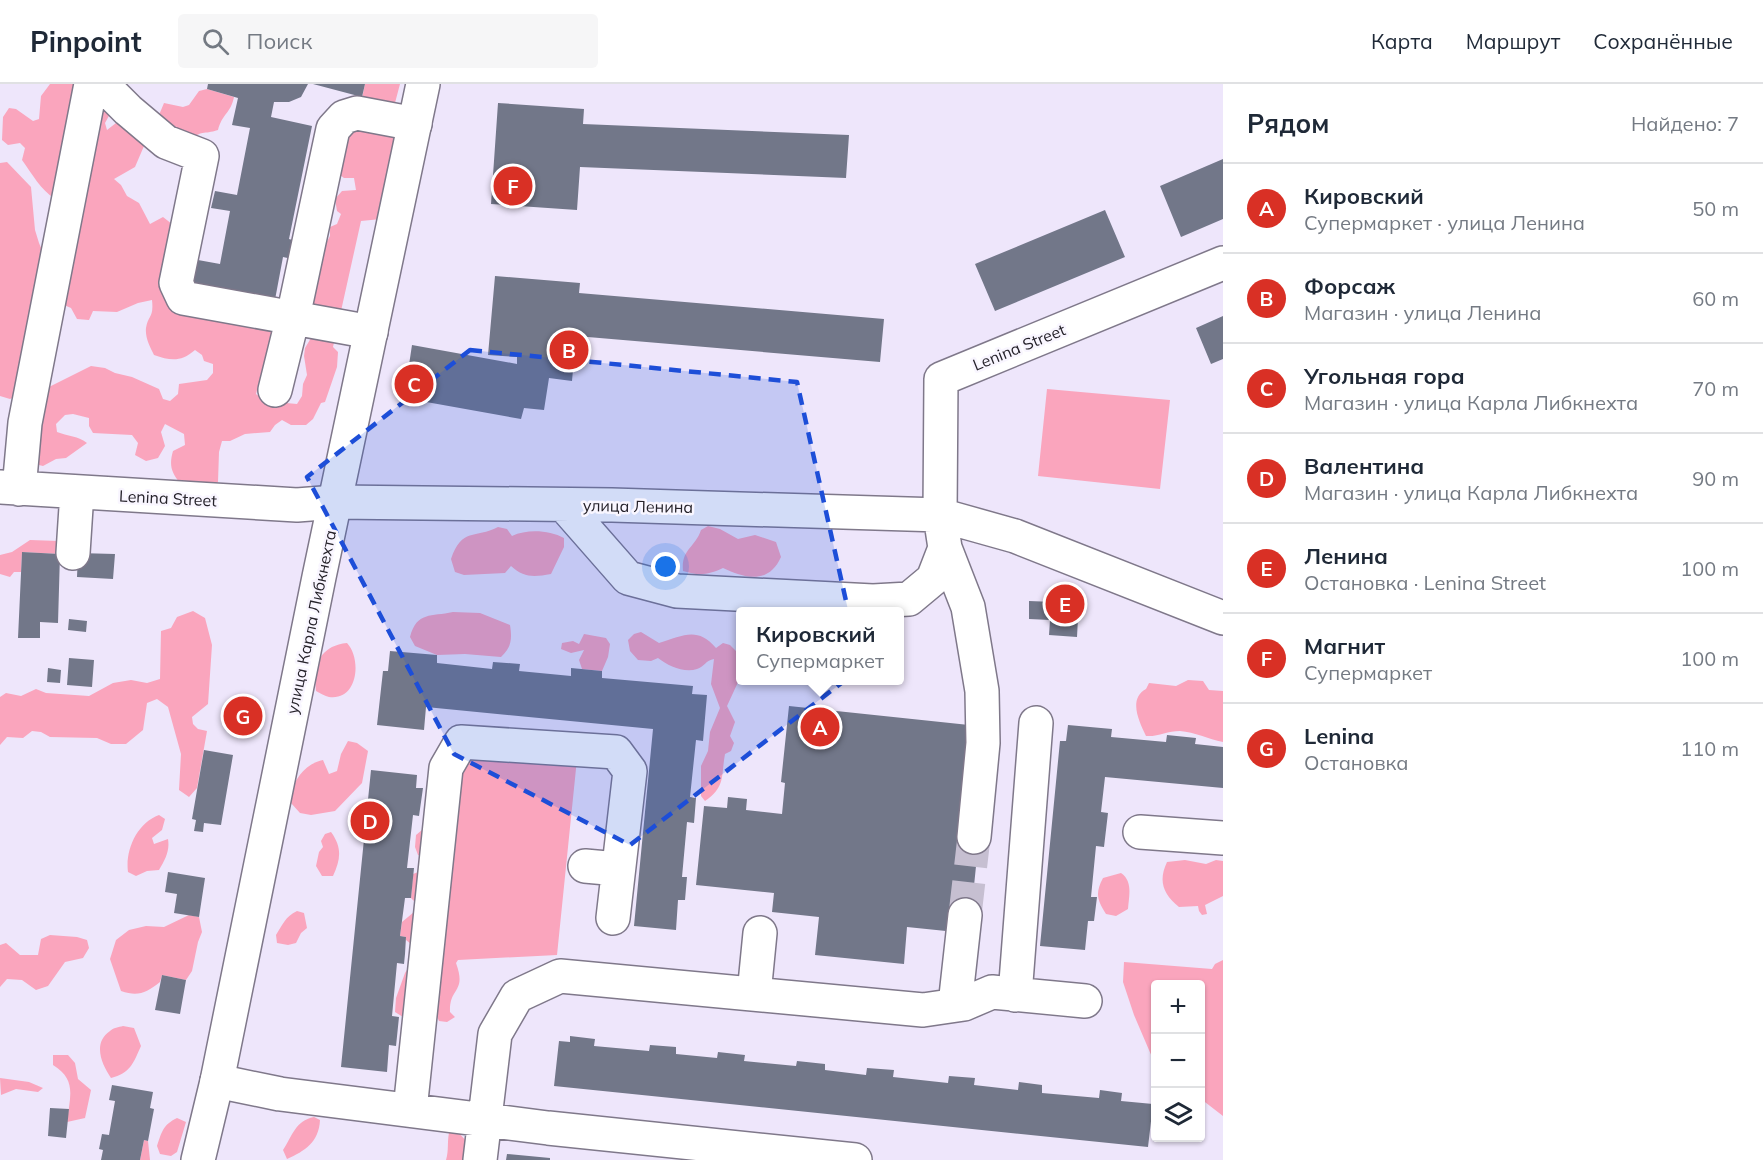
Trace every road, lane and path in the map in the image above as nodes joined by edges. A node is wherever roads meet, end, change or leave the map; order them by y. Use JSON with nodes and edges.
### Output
{"nodes":[{"id":1,"x":91,"y":84,"type":"edge"},
{"id":2,"x":102,"y":84,"type":"edge"},
{"id":3,"x":423,"y":84,"type":"edge"},
{"id":4,"x":415,"y":124,"type":"junction"},
{"id":5,"x":1223,"y":263,"type":"edge"},
{"id":6,"x":293,"y":317,"type":"junction"},
{"id":7,"x":371,"y":332,"type":"junction"},
{"id":8,"x":275,"y":390,"type":"dead end"},
{"id":9,"x":9,"y":488,"type":"edge"},
{"id":10,"x":77,"y":492,"type":"junction"},
{"id":11,"x":336,"y":502,"type":"junction"},
{"id":12,"x":564,"y":505,"type":"junction"},
{"id":13,"x":940,"y":515,"type":"junction"},
{"id":14,"x":945,"y":548,"type":"junction"},
{"id":15,"x":73,"y":553,"type":"dead end"},
{"id":16,"x":1223,"y":618,"type":"edge"},
{"id":17,"x":1036,"y":723,"type":"dead end"},
{"id":18,"x":1140,"y":832,"type":"dead end"},
{"id":19,"x":974,"y":837,"type":"tunnel mouth"},
{"id":20,"x":1223,"y":838,"type":"edge"},
{"id":21,"x":585,"y":866,"type":"dead end"},
{"id":22,"x":618,"y":869,"type":"junction"},
{"id":23,"x":965,"y":915,"type":"tunnel mouth"},
{"id":24,"x":613,"y":918,"type":"dead end"},
{"id":25,"x":760,"y":933,"type":"dead end"},
{"id":26,"x":754,"y":994,"type":"junction"},
{"id":27,"x":1015,"y":995,"type":"junction"},
{"id":28,"x":1085,"y":1001,"type":"dead end"},
{"id":29,"x":955,"y":1005,"type":"junction"},
{"id":30,"x":217,"y":1081,"type":"junction"},
{"id":31,"x":410,"y":1110,"type":"junction"},
{"id":32,"x":484,"y":1119,"type":"junction"},
{"id":33,"x":198,"y":1160,"type":"edge"},
{"id":34,"x":480,"y":1160,"type":"edge"},
{"id":35,"x":855,"y":1160,"type":"edge"}],
"edges":[{"from":1,"to":9,"type":"street"},
{"from":2,"to":6,"type":"street"},
{"from":3,"to":4,"type":"street","name":"улица Карла Либкнехта"},
{"from":4,"to":6,"type":"street"},
{"from":4,"to":7,"type":"street","name":"улица Карла Либкнехта"},
{"from":5,"to":13,"type":"street","name":"Lenina Street"},
{"from":6,"to":7,"type":"street"},
{"from":6,"to":8,"type":"street"},
{"from":7,"to":11,"type":"street","name":"улица Карла Либкнехта"},
{"from":9,"to":10,"type":"street","name":"Lenina Street"},
{"from":10,"to":11,"type":"street","name":"Lenina Street"},
{"from":10,"to":15,"type":"street"},
{"from":11,"to":12,"type":"street","name":"улица Ленина"},
{"from":11,"to":30,"type":"street","name":"улица Карла Либкнехта"},
{"from":12,"to":13,"type":"street","name":"улица Ленина"},
{"from":12,"to":14,"type":"street"},
{"from":13,"to":14,"type":"street"},
{"from":13,"to":16,"type":"street","name":"улица Ленина"},
{"from":14,"to":19,"type":"street"},
{"from":17,"to":27,"type":"street"},
{"from":18,"to":20,"type":"street"},
{"from":21,"to":22,"type":"street"},
{"from":22,"to":24,"type":"street"},
{"from":22,"to":31,"type":"street"},
{"from":23,"to":29,"type":"street"},
{"from":25,"to":26,"type":"street"},
{"from":26,"to":29,"type":"street"},
{"from":26,"to":32,"type":"street"},
{"from":27,"to":28,"type":"street"},
{"from":27,"to":29,"type":"street"},
{"from":30,"to":31,"type":"street"},
{"from":30,"to":33,"type":"street","name":"улица Карла Либкнехта"},
{"from":31,"to":32,"type":"street"},
{"from":32,"to":34,"type":"street"},
{"from":32,"to":35,"type":"street"}]}
